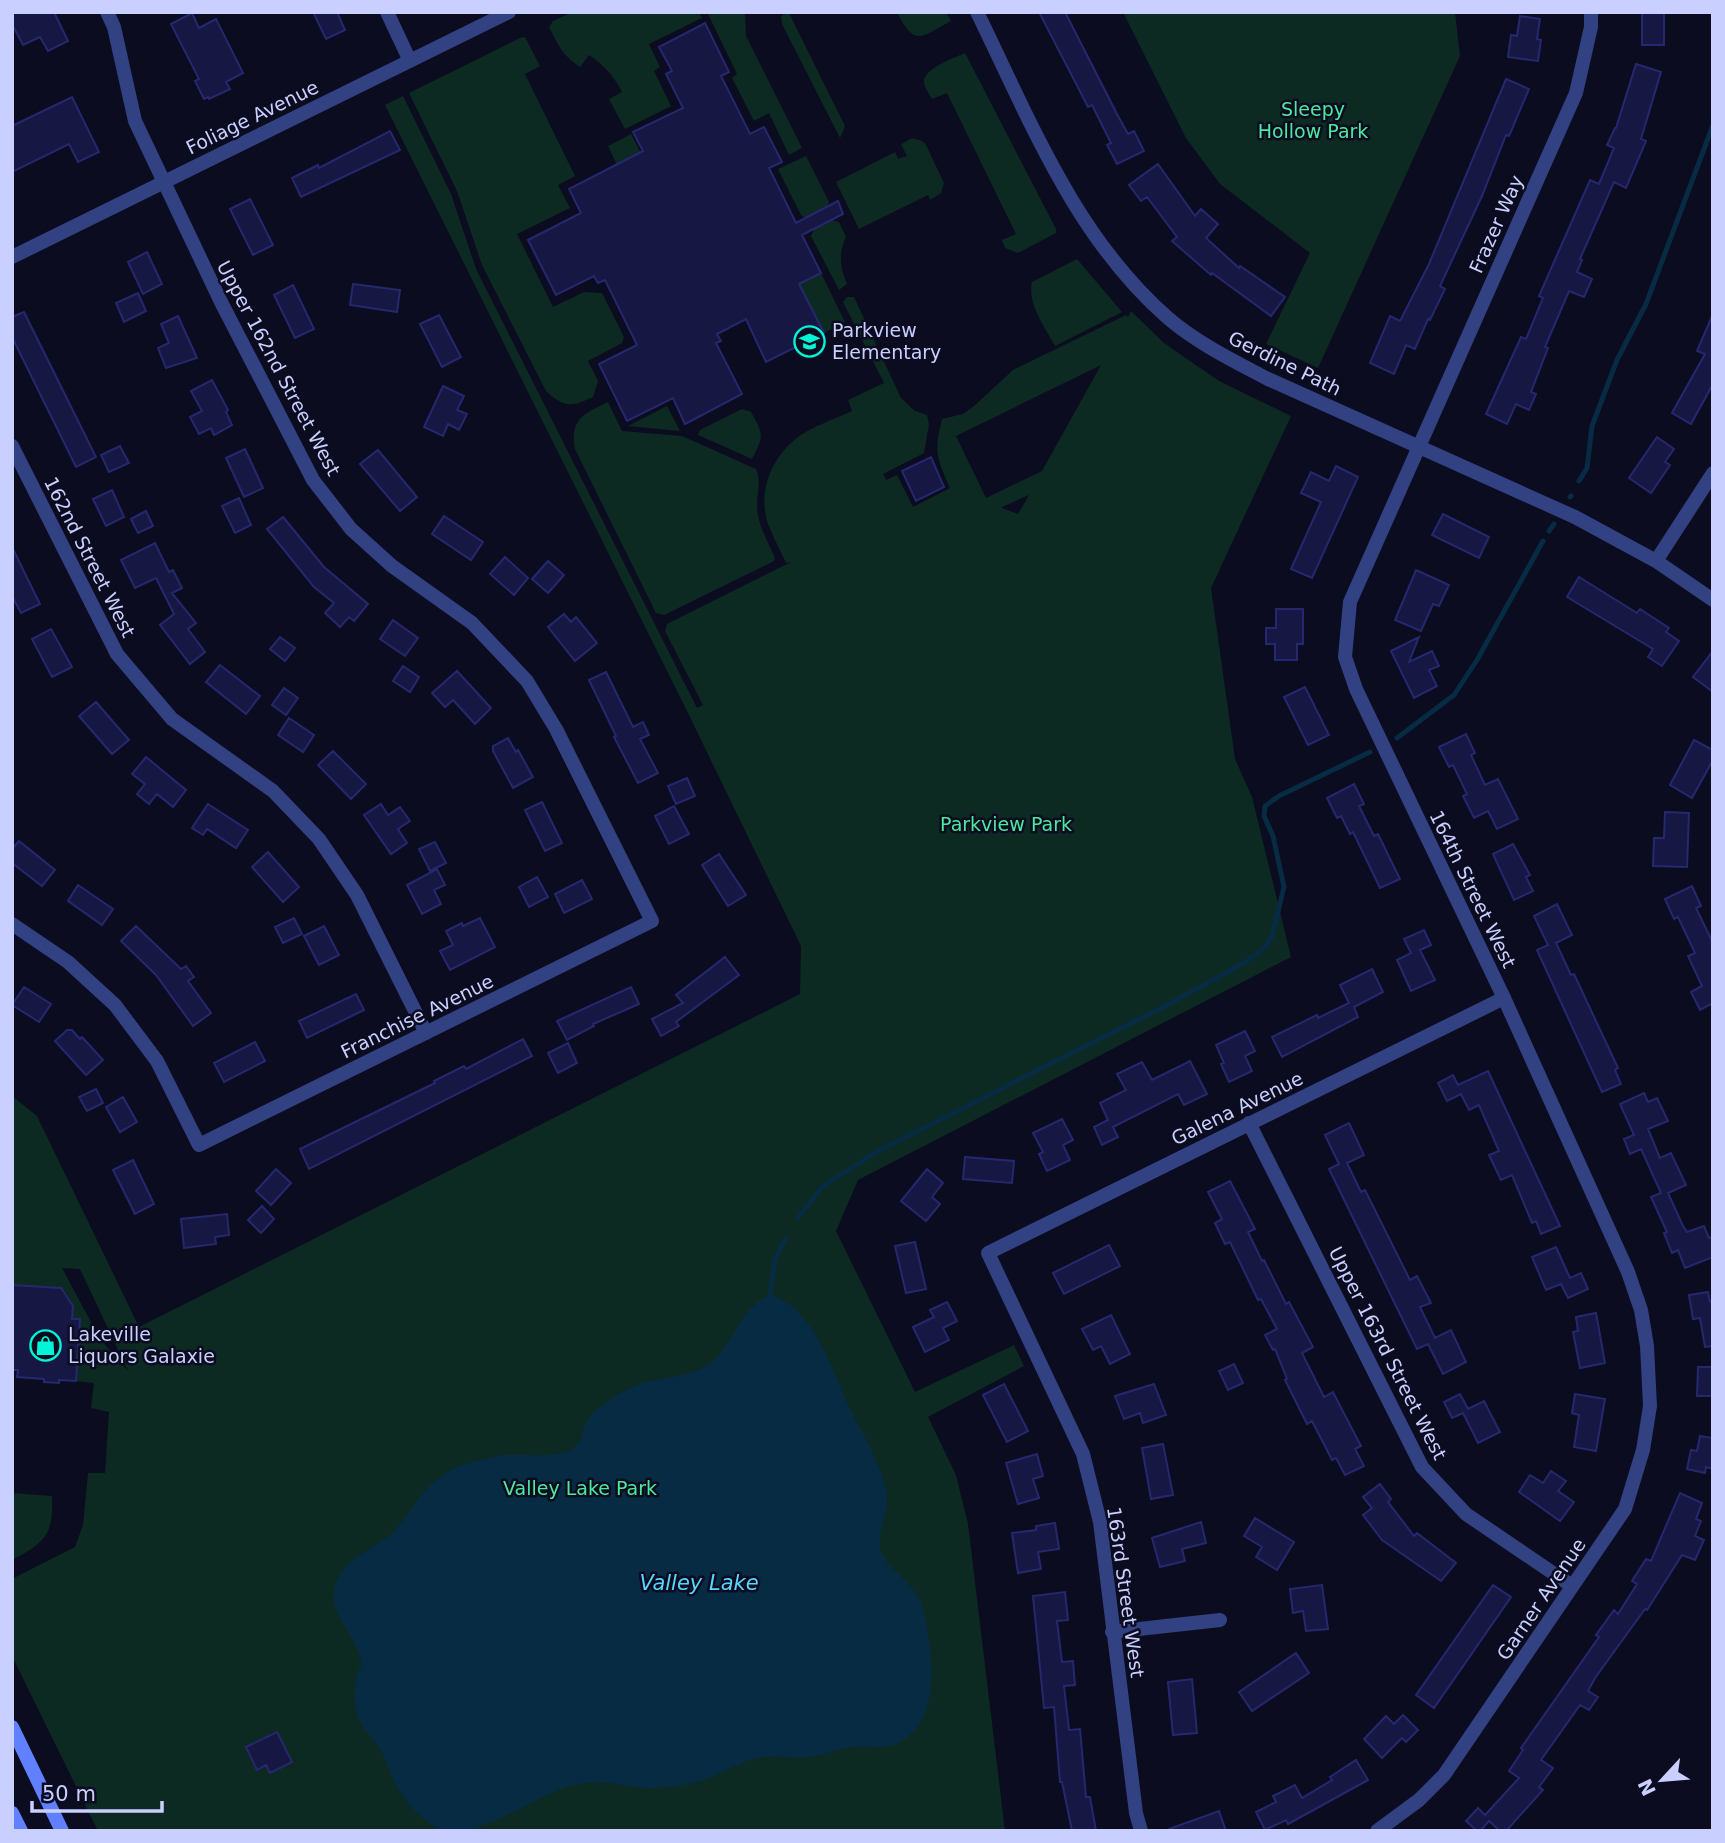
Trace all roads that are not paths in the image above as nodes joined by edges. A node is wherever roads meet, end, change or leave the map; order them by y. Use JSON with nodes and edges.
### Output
{"nodes":[{"id":1,"x":107,"y":12,"type":"edge"},
{"id":2,"x":387,"y":12,"type":"edge"},
{"id":3,"x":509,"y":12,"type":"edge"},
{"id":4,"x":977,"y":12,"type":"edge"},
{"id":5,"x":1591,"y":12,"type":"edge"},
{"id":6,"x":410,"y":61,"type":"junction"},
{"id":7,"x":162,"y":181,"type":"junction"},
{"id":8,"x":12,"y":257,"type":"edge"},
{"id":9,"x":12,"y":446,"type":"edge"},
{"id":10,"x":1419,"y":446,"type":"junction"},
{"id":11,"x":1713,"y":472,"type":"edge"},
{"id":12,"x":1656,"y":561,"type":"junction"},
{"id":13,"x":1713,"y":600,"type":"edge"},
{"id":14,"x":652,"y":921,"type":"joint"},
{"id":15,"x":12,"y":925,"type":"edge"},
{"id":16,"x":1504,"y":998,"type":"junction"},
{"id":17,"x":426,"y":1033,"type":"junction"},
{"id":18,"x":1250,"y":1124,"type":"junction"},
{"id":19,"x":988,"y":1253,"type":"joint"},
{"id":20,"x":1647,"y":1346,"type":"joint"},
{"id":21,"x":1572,"y":1586,"type":"junction"},
{"id":22,"x":1220,"y":1620,"type":"dead end"},
{"id":23,"x":1112,"y":1632,"type":"junction"},
{"id":24,"x":12,"y":1727,"type":"edge"},
{"id":25,"x":12,"y":1812,"type":"edge"},
{"id":26,"x":21,"y":1831,"type":"edge"},
{"id":27,"x":62,"y":1831,"type":"edge"},
{"id":28,"x":1142,"y":1831,"type":"edge"},
{"id":29,"x":1377,"y":1831,"type":"edge"}],
"edges":[{"from":1,"to":7,"type":"street","name":"Upper 162nd Street West"},
{"from":2,"to":6,"type":"street"},
{"from":3,"to":6,"type":"street","name":"Foliage Avenue"},
{"from":4,"to":10,"type":"street","name":"Gerdine Path"},
{"from":5,"to":10,"type":"street","name":"Frazer Way"},
{"from":6,"to":7,"type":"street","name":"Foliage Avenue"},
{"from":7,"to":8,"type":"street","name":"Foliage Avenue"},
{"from":7,"to":14,"type":"street","name":"Upper 162nd Street West"},
{"from":9,"to":17,"type":"street","name":"162nd Street West"},
{"from":10,"to":12,"type":"street","name":"Gerdine Path"},
{"from":10,"to":16,"type":"street","name":"164th Street West"},
{"from":11,"to":12,"type":"street"},
{"from":12,"to":13,"type":"street","name":"Gerdine Path"},
{"from":14,"to":17,"type":"street","name":"Franchise Avenue"},
{"from":15,"to":17,"type":"street","name":"Franchise Avenue"},
{"from":16,"to":18,"type":"street","name":"Galena Avenue"},
{"from":16,"to":20,"type":"street","name":"164th Street West"},
{"from":18,"to":19,"type":"street","name":"Galena Avenue"},
{"from":18,"to":21,"type":"street","name":"Upper 163rd Street West"},
{"from":19,"to":23,"type":"street","name":"163rd Street West"},
{"from":20,"to":21,"type":"street","name":"Garner Avenue"},
{"from":21,"to":29,"type":"street","name":"Garner Avenue"},
{"from":22,"to":23,"type":"street"},
{"from":23,"to":28,"type":"street","name":"163rd Street West"},
{"from":24,"to":27,"type":"main road"},
{"from":25,"to":26,"type":"main road"}]}
